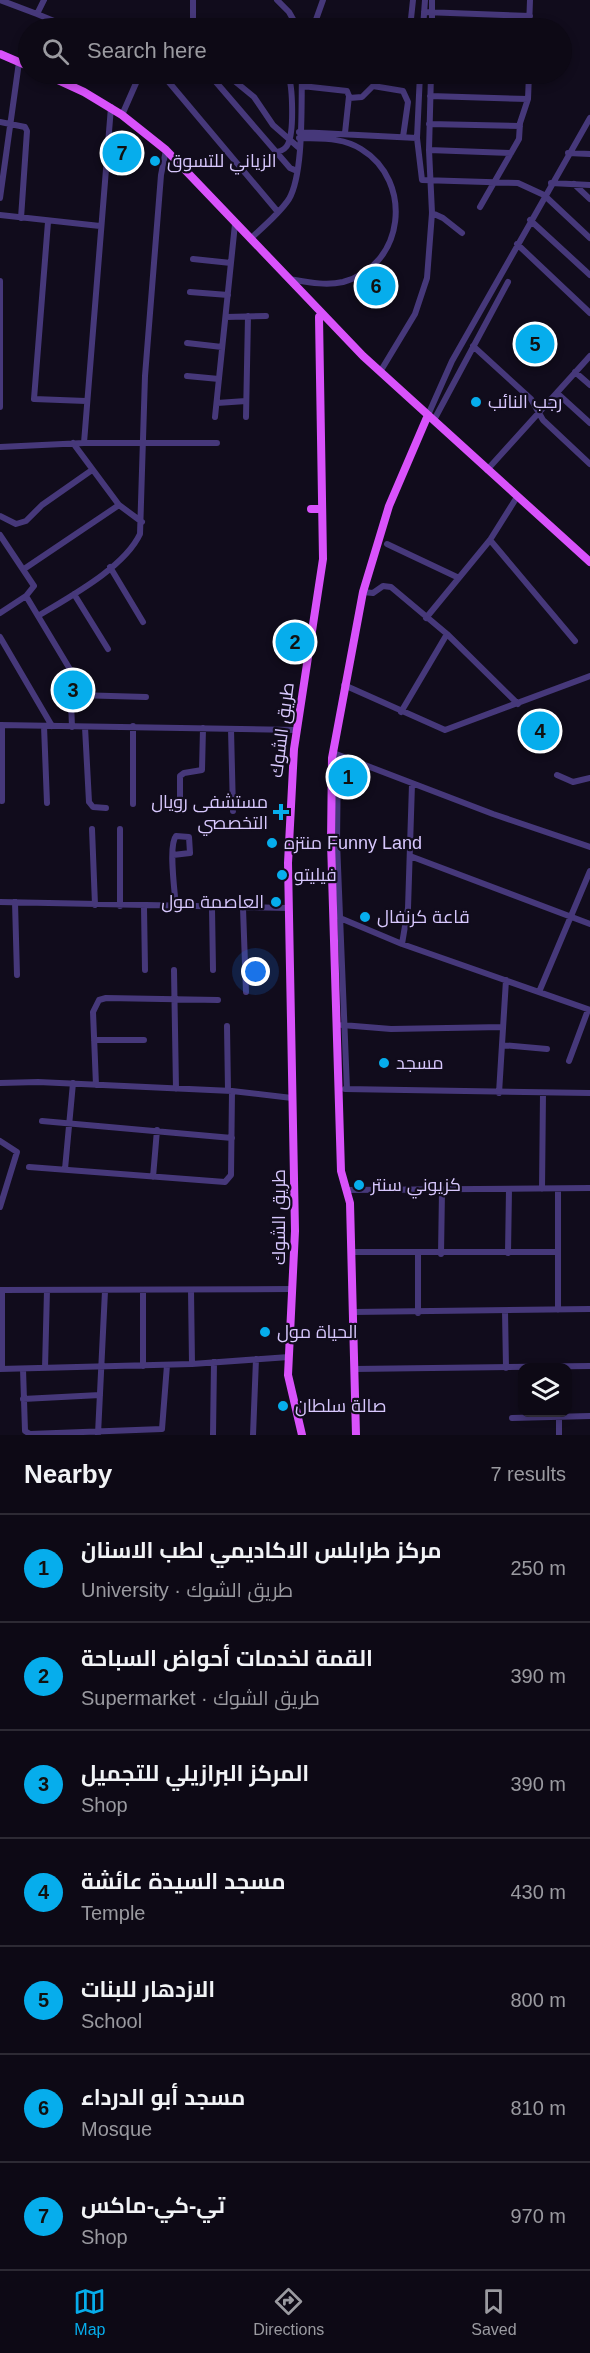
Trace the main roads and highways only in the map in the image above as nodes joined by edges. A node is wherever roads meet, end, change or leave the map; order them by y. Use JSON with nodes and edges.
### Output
{"nodes":[{"id":1,"x":0,"y":54,"type":"edge"},
{"id":2,"x":18,"y":62,"type":"edge"},
{"id":3,"x":65,"y":84,"type":"edge"},
{"id":4,"x":277,"y":268,"type":"junction"},
{"id":5,"x":320,"y":315,"type":"junction"},
{"id":6,"x":431,"y":418,"type":"junction"},
{"id":7,"x":311,"y":509,"type":"dead end"},
{"id":8,"x":322,"y":509,"type":"junction"},
{"id":9,"x":590,"y":561,"type":"edge"},
{"id":10,"x":302,"y":1435,"type":"edge"},
{"id":11,"x":356,"y":1435,"type":"edge"}],
"edges":[{"from":1,"to":2,"type":"main road"},
{"from":3,"to":4,"type":"main road"},
{"from":4,"to":5,"type":"main road"},
{"from":4,"to":5,"type":"main road"},
{"from":5,"to":6,"type":"main road"},
{"from":5,"to":8,"type":"main road","name":"طريق الشوك"},
{"from":6,"to":9,"type":"main road"},
{"from":6,"to":11,"type":"main road"},
{"from":7,"to":8,"type":"main road"},
{"from":8,"to":10,"type":"main road","name":"طريق الشوك"}]}
